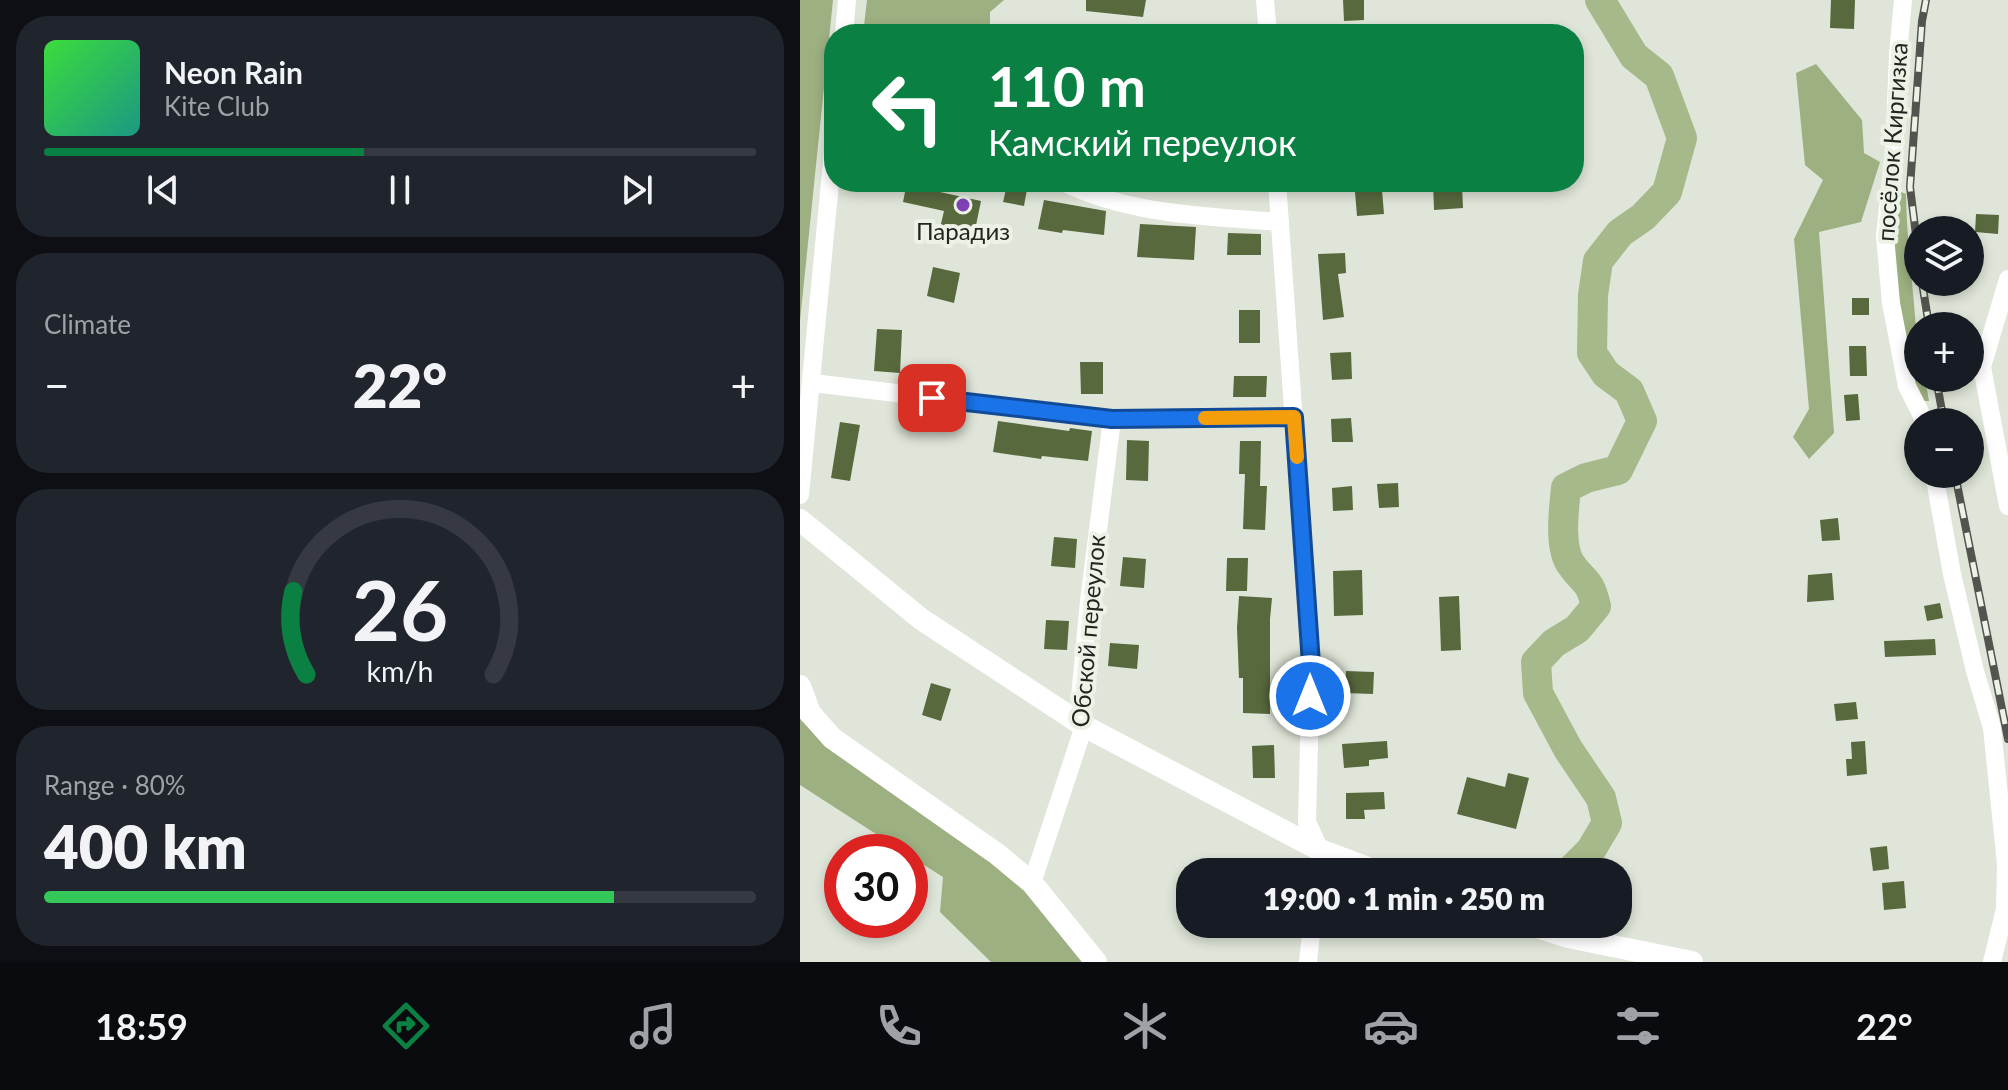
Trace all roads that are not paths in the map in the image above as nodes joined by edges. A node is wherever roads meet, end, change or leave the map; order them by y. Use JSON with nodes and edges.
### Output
{"nodes":[{"id":1,"x":847,"y":0,"type":"edge"},
{"id":2,"x":1265,"y":0,"type":"edge"},
{"id":3,"x":1903,"y":0,"type":"edge"},
{"id":4,"x":845,"y":24,"type":"edge"},
{"id":5,"x":1267,"y":24,"type":"edge"},
{"id":6,"x":828,"y":192,"type":"edge"},
{"id":7,"x":1082,"y":192,"type":"edge"},
{"id":8,"x":1278,"y":192,"type":"edge"},
{"id":9,"x":1280,"y":222,"type":"junction"},
{"id":10,"x":2008,"y":279,"type":"edge"},
{"id":11,"x":807,"y":358,"type":"edge"},
{"id":12,"x":813,"y":383,"type":"junction"},
{"id":13,"x":1918,"y":408,"type":"edge"},
{"id":14,"x":1294,"y":417,"type":"junction"},
{"id":15,"x":1112,"y":419,"type":"junction"},
{"id":16,"x":1937,"y":488,"type":"edge"},
{"id":17,"x":800,"y":495,"type":"edge"},
{"id":18,"x":2008,"y":506,"type":"edge"},
{"id":19,"x":800,"y":520,"type":"edge"},
{"id":20,"x":800,"y":686,"type":"edge"},
{"id":21,"x":1084,"y":726,"type":"junction"},
{"id":22,"x":1314,"y":858,"type":"edge"},
{"id":23,"x":1318,"y":858,"type":"edge"},
{"id":24,"x":1032,"y":883,"type":"junction"},
{"id":25,"x":1311,"y":938,"type":"edge"},
{"id":26,"x":1573,"y":938,"type":"edge"},
{"id":27,"x":1096,"y":962,"type":"edge"},
{"id":28,"x":1308,"y":962,"type":"edge"},
{"id":29,"x":1692,"y":962,"type":"edge"},
{"id":30,"x":1992,"y":962,"type":"edge"}],
"edges":[{"from":1,"to":4,"type":"street"},
{"from":2,"to":5,"type":"street"},
{"from":3,"to":13,"type":"street","name":"посёлок Киргизка"},
{"from":6,"to":11,"type":"street"},
{"from":7,"to":9,"type":"street"},
{"from":8,"to":9,"type":"street"},
{"from":9,"to":14,"type":"street"},
{"from":10,"to":18,"type":"street"},
{"from":11,"to":12,"type":"street"},
{"from":12,"to":15,"type":"street"},
{"from":12,"to":17,"type":"street"},
{"from":14,"to":15,"type":"street"},
{"from":14,"to":23,"type":"street"},
{"from":15,"to":21,"type":"street","name":"Обской переулок"},
{"from":16,"to":30,"type":"street"},
{"from":19,"to":21,"type":"main road"},
{"from":20,"to":24,"type":"main road"},
{"from":21,"to":22,"type":"main road"},
{"from":21,"to":24,"type":"street","name":"Обской переулок"},
{"from":24,"to":27,"type":"main road"},
{"from":25,"to":28,"type":"street"},
{"from":26,"to":29,"type":"main road"}]}
